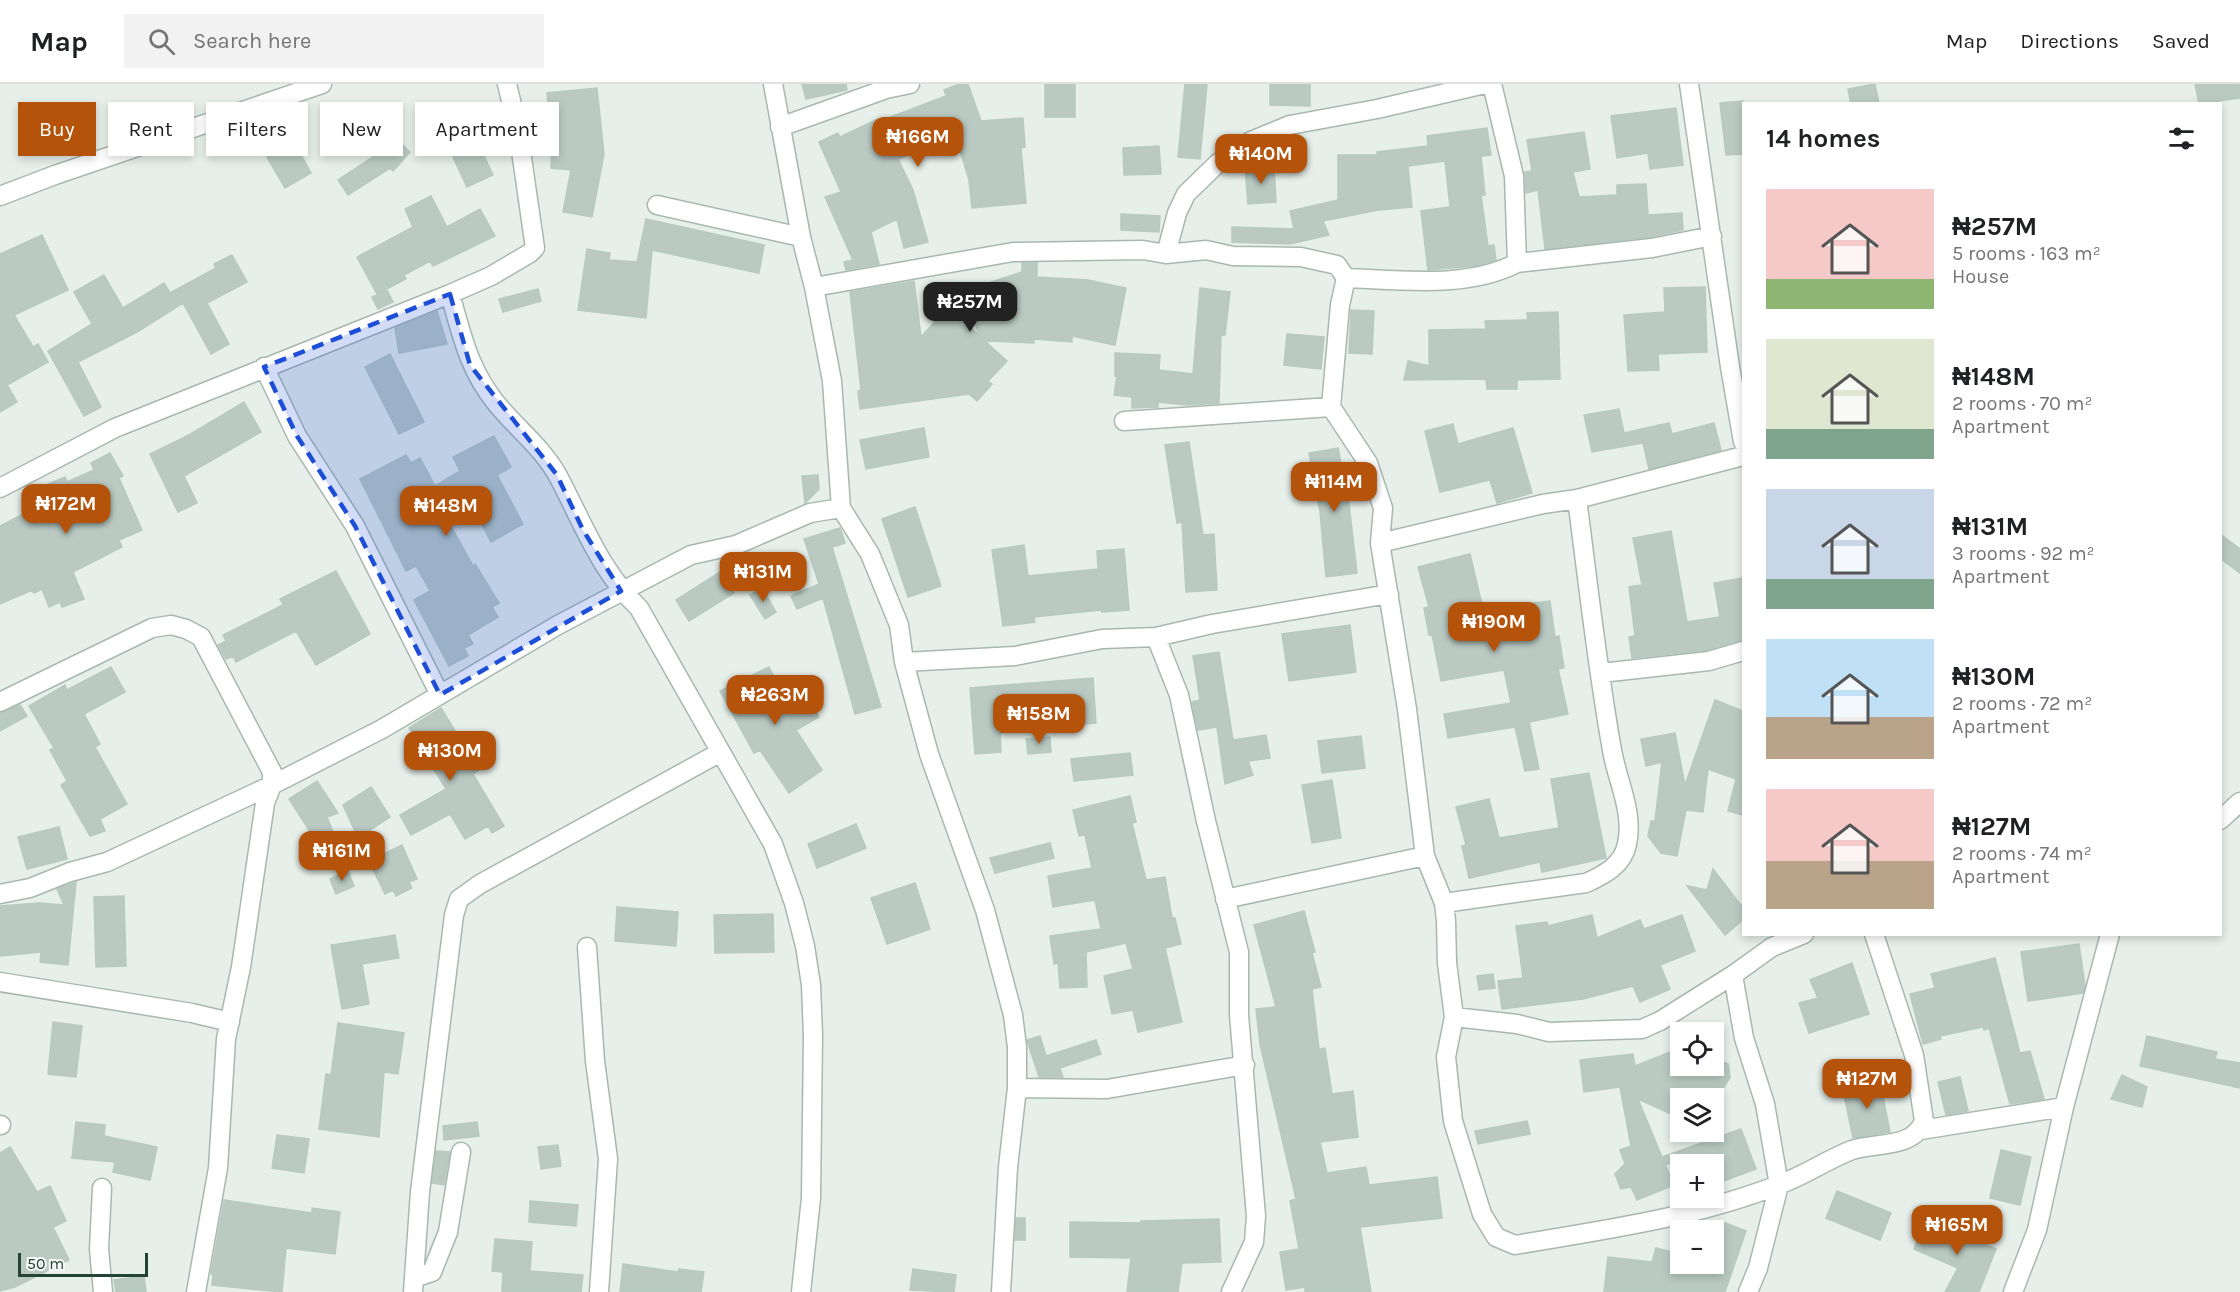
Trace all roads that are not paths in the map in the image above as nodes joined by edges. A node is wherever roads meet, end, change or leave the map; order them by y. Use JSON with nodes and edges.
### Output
{"nodes":[{"id":1,"x":322,"y":84,"type":"edge"},
{"id":2,"x":507,"y":84,"type":"edge"},
{"id":3,"x":773,"y":84,"type":"edge"},
{"id":4,"x":910,"y":84,"type":"edge"},
{"id":5,"x":1485,"y":84,"type":"edge"},
{"id":6,"x":1491,"y":84,"type":"edge"},
{"id":7,"x":1689,"y":84,"type":"edge"},
{"id":8,"x":780,"y":127,"type":"junction"},
{"id":9,"x":0,"y":196,"type":"edge"},
{"id":10,"x":657,"y":205,"type":"dead end"},
{"id":11,"x":1712,"y":236,"type":"junction"},
{"id":12,"x":801,"y":237,"type":"junction"},
{"id":13,"x":1166,"y":254,"type":"junction"},
{"id":14,"x":1517,"y":263,"type":"junction"},
{"id":15,"x":1346,"y":278,"type":"junction"},
{"id":16,"x":814,"y":287,"type":"junction"},
{"id":17,"x":450,"y":294,"type":"junction"},
{"id":18,"x":264,"y":367,"type":"junction"},
{"id":19,"x":1331,"y":407,"type":"junction"},
{"id":20,"x":1124,"y":421,"type":"dead end"},
{"id":21,"x":1742,"y":435,"type":"edge"},
{"id":22,"x":1742,"y":456,"type":"edge"},
{"id":23,"x":0,"y":488,"type":"edge"},
{"id":24,"x":1577,"y":499,"type":"junction"},
{"id":25,"x":841,"y":508,"type":"junction"},
{"id":26,"x":1380,"y":543,"type":"junction"},
{"id":27,"x":621,"y":591,"type":"junction"},
{"id":28,"x":1389,"y":594,"type":"junction"},
{"id":29,"x":1156,"y":637,"type":"junction"},
{"id":30,"x":1742,"y":651,"type":"edge"},
{"id":31,"x":904,"y":662,"type":"junction"},
{"id":32,"x":1601,"y":673,"type":"junction"},
{"id":33,"x":440,"y":695,"type":"junction"},
{"id":34,"x":0,"y":702,"type":"edge"},
{"id":35,"x":719,"y":753,"type":"junction"},
{"id":36,"x":272,"y":785,"type":"junction"},
{"id":37,"x":2240,"y":802,"type":"edge"},
{"id":38,"x":2222,"y":818,"type":"edge"},
{"id":39,"x":1425,"y":856,"type":"junction"},
{"id":40,"x":0,"y":894,"type":"edge"},
{"id":41,"x":1225,"y":899,"type":"junction"},
{"id":42,"x":1444,"y":903,"type":"junction"},
{"id":43,"x":1799,"y":936,"type":"edge"},
{"id":44,"x":1875,"y":936,"type":"edge"},
{"id":45,"x":2109,"y":936,"type":"edge"},
{"id":46,"x":587,"y":947,"type":"dead end"},
{"id":47,"x":1733,"y":975,"type":"junction"},
{"id":48,"x":0,"y":982,"type":"edge"},
{"id":49,"x":1454,"y":1017,"type":"junction"},
{"id":50,"x":230,"y":1022,"type":"junction"},
{"id":51,"x":1245,"y":1065,"type":"junction"},
{"id":52,"x":1017,"y":1088,"type":"junction"},
{"id":53,"x":2064,"y":1107,"type":"junction"},
{"id":54,"x":1921,"y":1130,"type":"junction"},
{"id":55,"x":461,"y":1152,"type":"dead end"},
{"id":56,"x":1779,"y":1185,"type":"junction"},
{"id":57,"x":102,"y":1188,"type":"dead end"},
{"id":58,"x":413,"y":1285,"type":"edge"},
{"id":59,"x":103,"y":1292,"type":"edge"},
{"id":60,"x":196,"y":1292,"type":"edge"},
{"id":61,"x":599,"y":1292,"type":"edge"},
{"id":62,"x":801,"y":1292,"type":"edge"},
{"id":63,"x":1001,"y":1292,"type":"edge"},
{"id":64,"x":1231,"y":1292,"type":"edge"},
{"id":65,"x":1748,"y":1292,"type":"edge"},
{"id":66,"x":2013,"y":1292,"type":"edge"}],
"edges":[{"from":1,"to":9,"type":"street"},
{"from":2,"to":17,"type":"street"},
{"from":3,"to":8,"type":"street"},
{"from":4,"to":8,"type":"street"},
{"from":5,"to":13,"type":"street"},
{"from":6,"to":14,"type":"street"},
{"from":7,"to":11,"type":"street"},
{"from":8,"to":12,"type":"street"},
{"from":10,"to":12,"type":"street"},
{"from":11,"to":14,"type":"street"},
{"from":11,"to":21,"type":"street"},
{"from":12,"to":16,"type":"street"},
{"from":13,"to":15,"type":"street"},
{"from":13,"to":16,"type":"street"},
{"from":14,"to":15,"type":"street"},
{"from":15,"to":19,"type":"street"},
{"from":16,"to":25,"type":"street"},
{"from":17,"to":18,"type":"street"},
{"from":17,"to":27,"type":"street"},
{"from":18,"to":23,"type":"street"},
{"from":18,"to":33,"type":"street"},
{"from":19,"to":20,"type":"street"},
{"from":19,"to":26,"type":"street"},
{"from":22,"to":24,"type":"street"},
{"from":24,"to":26,"type":"street"},
{"from":24,"to":32,"type":"street"},
{"from":25,"to":27,"type":"street"},
{"from":25,"to":31,"type":"street"},
{"from":26,"to":28,"type":"street"},
{"from":27,"to":33,"type":"street"},
{"from":27,"to":35,"type":"street"},
{"from":28,"to":29,"type":"street"},
{"from":28,"to":39,"type":"street"},
{"from":29,"to":31,"type":"street"},
{"from":29,"to":41,"type":"street"},
{"from":30,"to":32,"type":"street"},
{"from":31,"to":52,"type":"street"},
{"from":32,"to":42,"type":"street"},
{"from":33,"to":36,"type":"street"},
{"from":34,"to":36,"type":"street"},
{"from":35,"to":58,"type":"street"},
{"from":35,"to":62,"type":"street"},
{"from":36,"to":40,"type":"street"},
{"from":36,"to":50,"type":"street"},
{"from":37,"to":38,"type":"street"},
{"from":39,"to":41,"type":"street"},
{"from":39,"to":42,"type":"street"},
{"from":41,"to":51,"type":"street"},
{"from":42,"to":49,"type":"street"},
{"from":43,"to":47,"type":"street"},
{"from":44,"to":54,"type":"street"},
{"from":45,"to":53,"type":"street"},
{"from":46,"to":61,"type":"street"},
{"from":47,"to":49,"type":"street"},
{"from":47,"to":56,"type":"street"},
{"from":48,"to":50,"type":"street"},
{"from":49,"to":56,"type":"street"},
{"from":50,"to":60,"type":"street"},
{"from":51,"to":52,"type":"street"},
{"from":51,"to":64,"type":"street"},
{"from":52,"to":63,"type":"street"},
{"from":53,"to":54,"type":"street"},
{"from":53,"to":66,"type":"street"},
{"from":54,"to":56,"type":"street"},
{"from":55,"to":58,"type":"street"},
{"from":56,"to":65,"type":"street"},
{"from":57,"to":59,"type":"street"}]}
